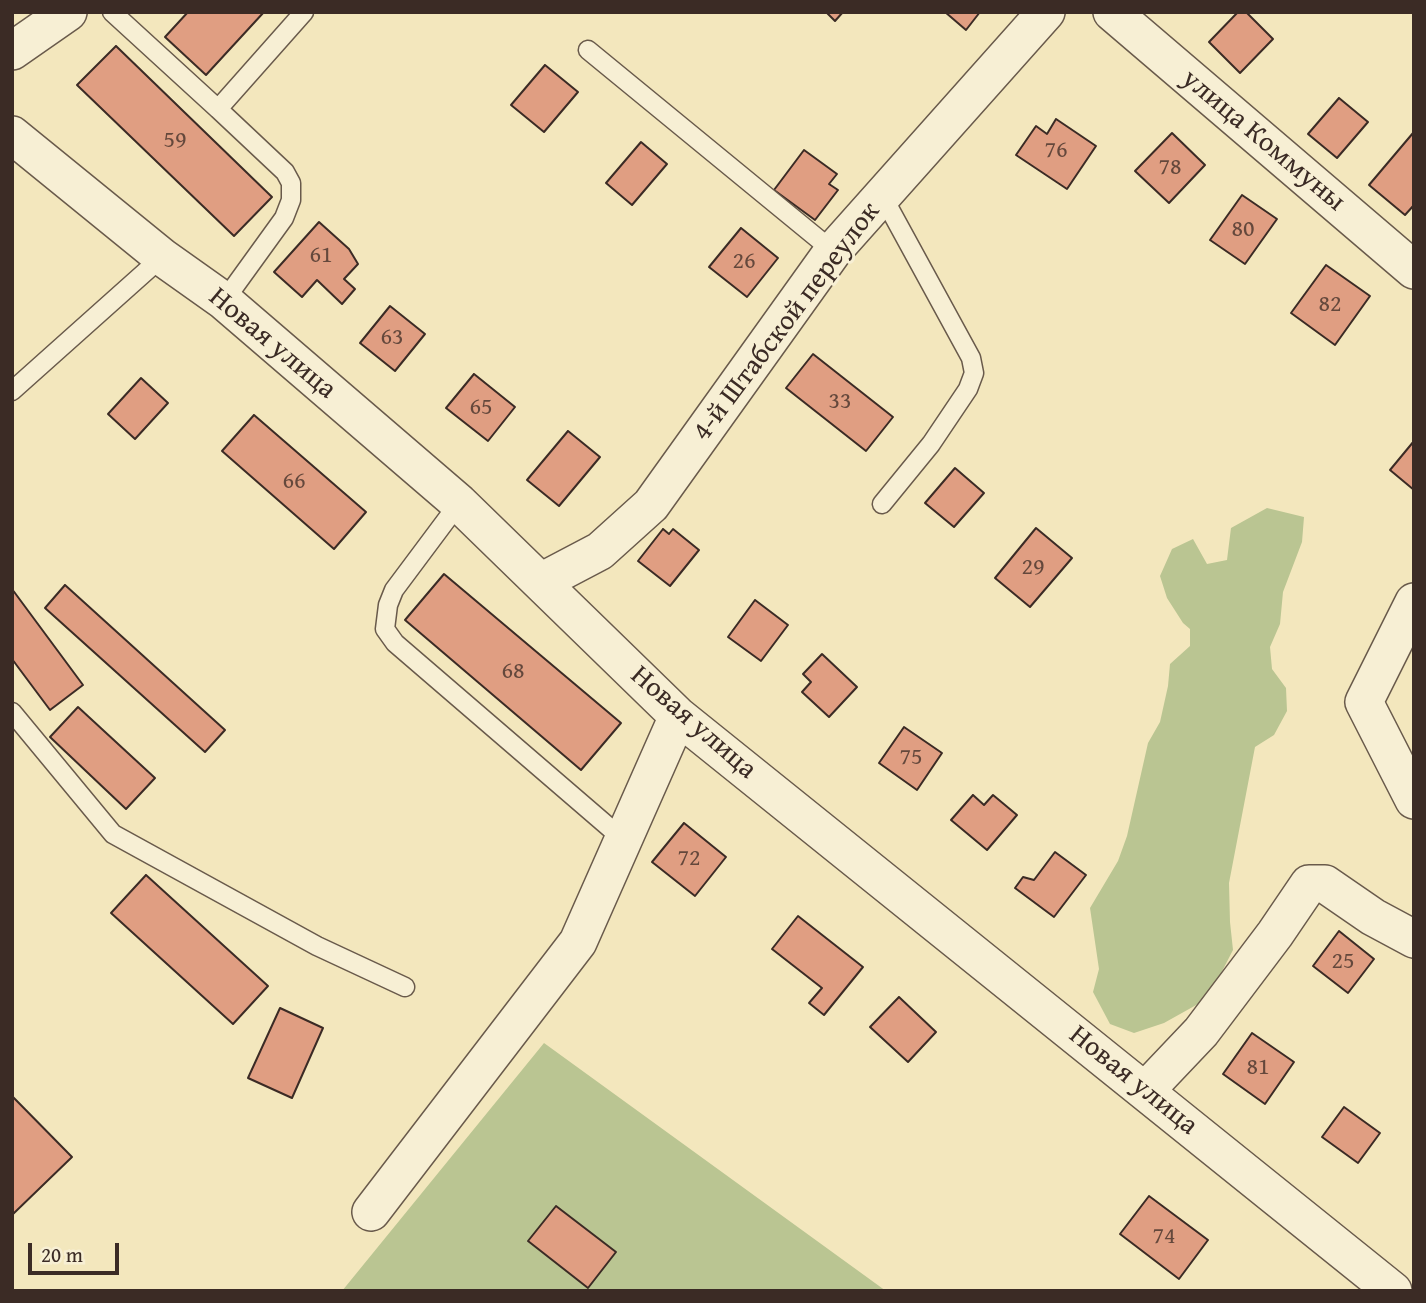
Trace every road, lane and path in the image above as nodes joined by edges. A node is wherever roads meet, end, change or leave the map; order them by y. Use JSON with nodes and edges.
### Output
{"nodes":[{"id":1,"x":68,"y":12,"type":"edge"},
{"id":2,"x":112,"y":12,"type":"edge"},
{"id":3,"x":304,"y":12,"type":"edge"},
{"id":4,"x":1046,"y":12,"type":"edge"},
{"id":5,"x":1112,"y":12,"type":"edge"},
{"id":6,"x":588,"y":50,"type":"dead end"},
{"id":7,"x":12,"y":51,"type":"edge"},
{"id":8,"x":218,"y":109,"type":"junction"},
{"id":9,"x":12,"y":135,"type":"edge"},
{"id":10,"x":882,"y":195,"type":"junction"},
{"id":11,"x":832,"y":251,"type":"junction"},
{"id":12,"x":162,"y":257,"type":"junction"},
{"id":13,"x":1414,"y":270,"type":"edge"},
{"id":14,"x":224,"y":301,"type":"junction"},
{"id":15,"x":12,"y":391,"type":"edge"},
{"id":16,"x":459,"y":503,"type":"junction"},
{"id":17,"x":882,"y":504,"type":"dead end"},
{"id":18,"x":541,"y":582,"type":"junction"},
{"id":19,"x":1414,"y":603,"type":"edge"},
{"id":20,"x":12,"y":712,"type":"edge"},
{"id":21,"x":678,"y":716,"type":"junction"},
{"id":22,"x":1414,"y":800,"type":"edge"},
{"id":23,"x":625,"y":841,"type":"junction"},
{"id":24,"x":1414,"y":939,"type":"edge"},
{"id":25,"x":405,"y":987,"type":"dead end"},
{"id":26,"x":1145,"y":1091,"type":"junction"},
{"id":27,"x":371,"y":1212,"type":"dead end"},
{"id":28,"x":1393,"y":1291,"type":"edge"}],
"edges":[{"from":1,"to":7,"type":"street"},
{"from":2,"to":8,"type":"lane"},
{"from":3,"to":8,"type":"lane"},
{"from":4,"to":10,"type":"street","name":"4-й Штабской переулок"},
{"from":5,"to":13,"type":"street","name":"улица Коммуны"},
{"from":6,"to":11,"type":"lane"},
{"from":8,"to":14,"type":"lane"},
{"from":9,"to":12,"type":"street","name":"Новая улица"},
{"from":10,"to":11,"type":"street","name":"4-й Штабской переулок"},
{"from":10,"to":17,"type":"lane"},
{"from":11,"to":18,"type":"street","name":"4-й Штабской переулок"},
{"from":12,"to":14,"type":"street","name":"Новая улица"},
{"from":12,"to":15,"type":"lane"},
{"from":14,"to":16,"type":"street","name":"Новая улица"},
{"from":16,"to":18,"type":"street","name":"Новая улица"},
{"from":16,"to":23,"type":"lane"},
{"from":18,"to":21,"type":"street","name":"Новая улица"},
{"from":19,"to":22,"type":"street"},
{"from":20,"to":25,"type":"lane"},
{"from":21,"to":23,"type":"street"},
{"from":21,"to":26,"type":"street","name":"Новая улица"},
{"from":23,"to":27,"type":"street"},
{"from":24,"to":26,"type":"street"},
{"from":26,"to":28,"type":"street","name":"Новая улица"}]}
